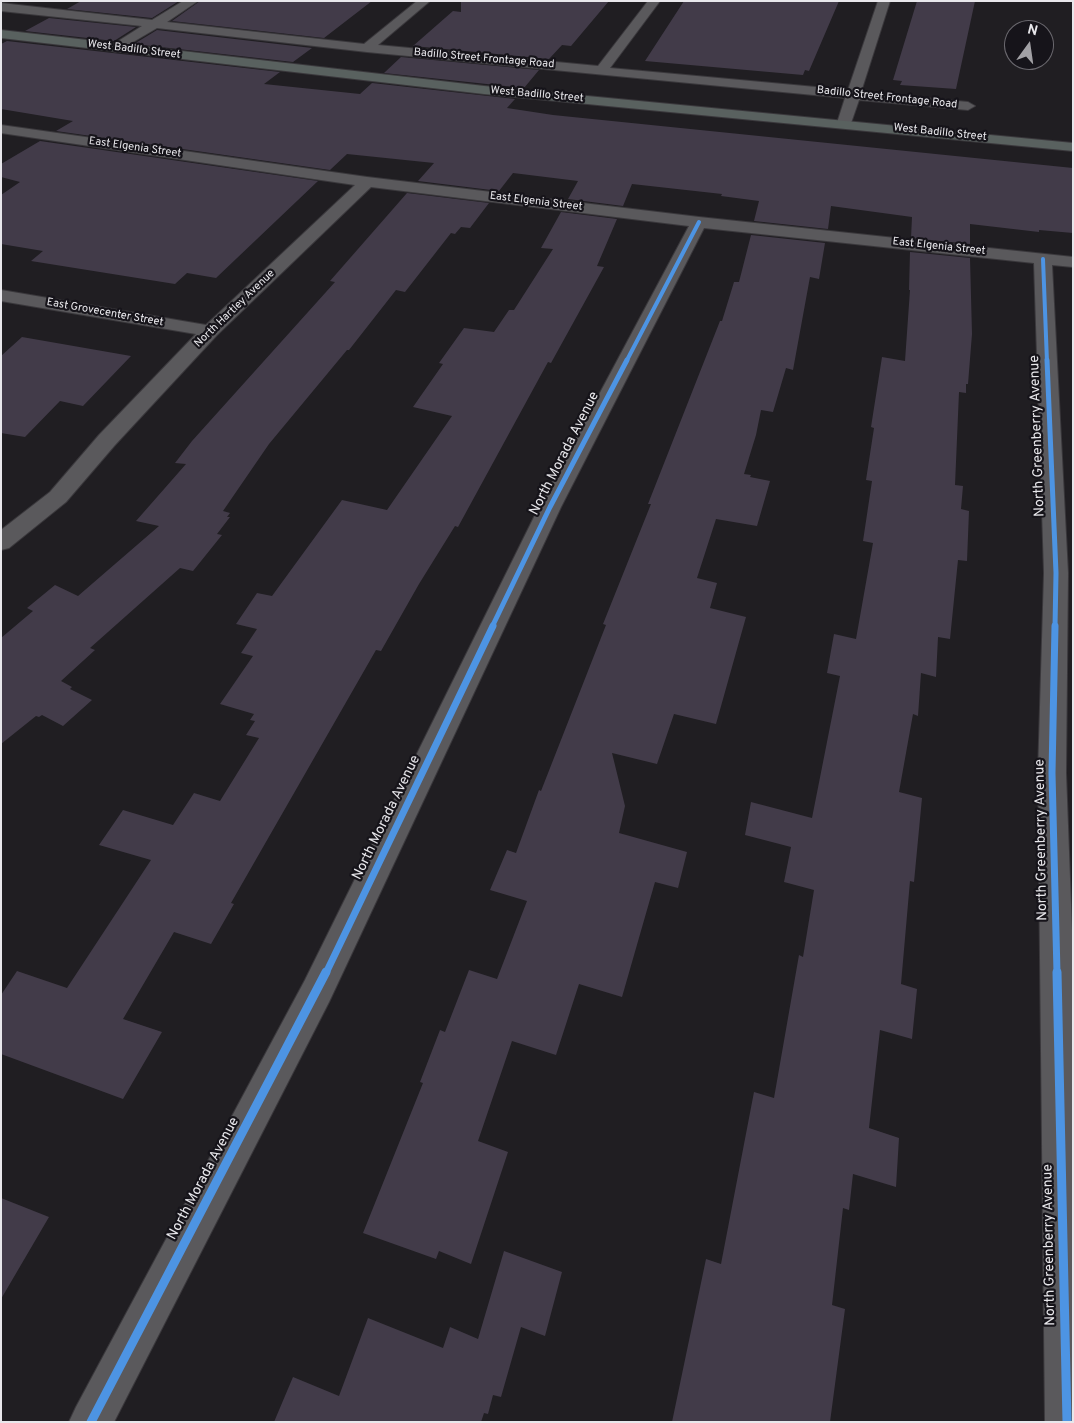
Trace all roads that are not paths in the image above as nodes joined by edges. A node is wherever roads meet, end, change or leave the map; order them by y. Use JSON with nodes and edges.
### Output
{"nodes":[{"id":1,"x":192,"y":1,"type":"edge"},
{"id":2,"x":424,"y":1,"type":"edge"},
{"id":3,"x":654,"y":1,"type":"edge"},
{"id":4,"x":884,"y":1,"type":"edge"},
{"id":5,"x":1,"y":7,"type":"edge"},
{"id":6,"x":1,"y":22,"type":"edge"},
{"id":7,"x":154,"y":24,"type":"junction"},
{"id":8,"x":1,"y":34,"type":"edge"},
{"id":9,"x":134,"y":37,"type":"junction"},
{"id":10,"x":116,"y":48,"type":"junction"},
{"id":11,"x":367,"y":48,"type":"junction"},
{"id":12,"x":347,"y":61,"type":"dead end"},
{"id":13,"x":601,"y":70,"type":"junction"},
{"id":14,"x":852,"y":94,"type":"junction"},
{"id":15,"x":968,"y":106,"type":"dead end"},
{"id":16,"x":866,"y":112,"type":"dead end"},
{"id":17,"x":842,"y":114,"type":"junction"},
{"id":18,"x":1,"y":129,"type":"edge"},
{"id":19,"x":1073,"y":147,"type":"edge"},
{"id":20,"x":367,"y":182,"type":"junction"},
{"id":21,"x":699,"y":222,"type":"junction"},
{"id":22,"x":1043,"y":258,"type":"junction"},
{"id":23,"x":1073,"y":262,"type":"edge"},
{"id":24,"x":1,"y":295,"type":"edge"},
{"id":25,"x":210,"y":331,"type":"junction"},
{"id":26,"x":1062,"y":444,"type":"edge"},
{"id":27,"x":1,"y":542,"type":"edge"},
{"id":28,"x":1063,"y":775,"type":"edge"},
{"id":29,"x":1069,"y":1419,"type":"edge"},
{"id":30,"x":91,"y":1422,"type":"edge"}],
"edges":[{"from":1,"to":7,"type":"street"},
{"from":2,"to":11,"type":"street"},
{"from":3,"to":13,"type":"street"},
{"from":4,"to":14,"type":"street"},
{"from":5,"to":7,"type":"street","name":"Badillo Street Frontage Road"},
{"from":6,"to":9,"type":"main road","name":"West Badillo Street"},
{"from":7,"to":9,"type":"street"},
{"from":7,"to":11,"type":"street","name":"Badillo Street Frontage Road"},
{"from":8,"to":10,"type":"main road","name":"West Badillo Street"},
{"from":9,"to":10,"type":"street"},
{"from":9,"to":12,"type":"main road","name":"West Badillo Street"},
{"from":10,"to":17,"type":"main road","name":"West Badillo Street"},
{"from":11,"to":13,"type":"street","name":"Badillo Street Frontage Road"},
{"from":13,"to":14,"type":"street","name":"Badillo Street Frontage Road"},
{"from":14,"to":15,"type":"street","name":"Badillo Street Frontage Road"},
{"from":14,"to":17,"type":"street"},
{"from":16,"to":17,"type":"main road","name":"West Badillo Street"},
{"from":17,"to":19,"type":"main road","name":"West Badillo Street"},
{"from":18,"to":20,"type":"street","name":"East Elgenia Street"},
{"from":20,"to":21,"type":"street","name":"East Elgenia Street"},
{"from":20,"to":25,"type":"street","name":"North Hartley Avenue"},
{"from":21,"to":22,"type":"street","name":"East Elgenia Street"},
{"from":21,"to":30,"type":"street","name":"North Morada Avenue"},
{"from":22,"to":23,"type":"street","name":"East Elgenia Street"},
{"from":22,"to":26,"type":"street","name":"North Greenberry Avenue"},
{"from":24,"to":25,"type":"street","name":"East Grovecenter Street"},
{"from":25,"to":27,"type":"street","name":"North Hartley Avenue"},
{"from":26,"to":28,"type":"street","name":"North Greenberry Avenue"},
{"from":28,"to":29,"type":"street","name":"North Greenberry Avenue"}]}
